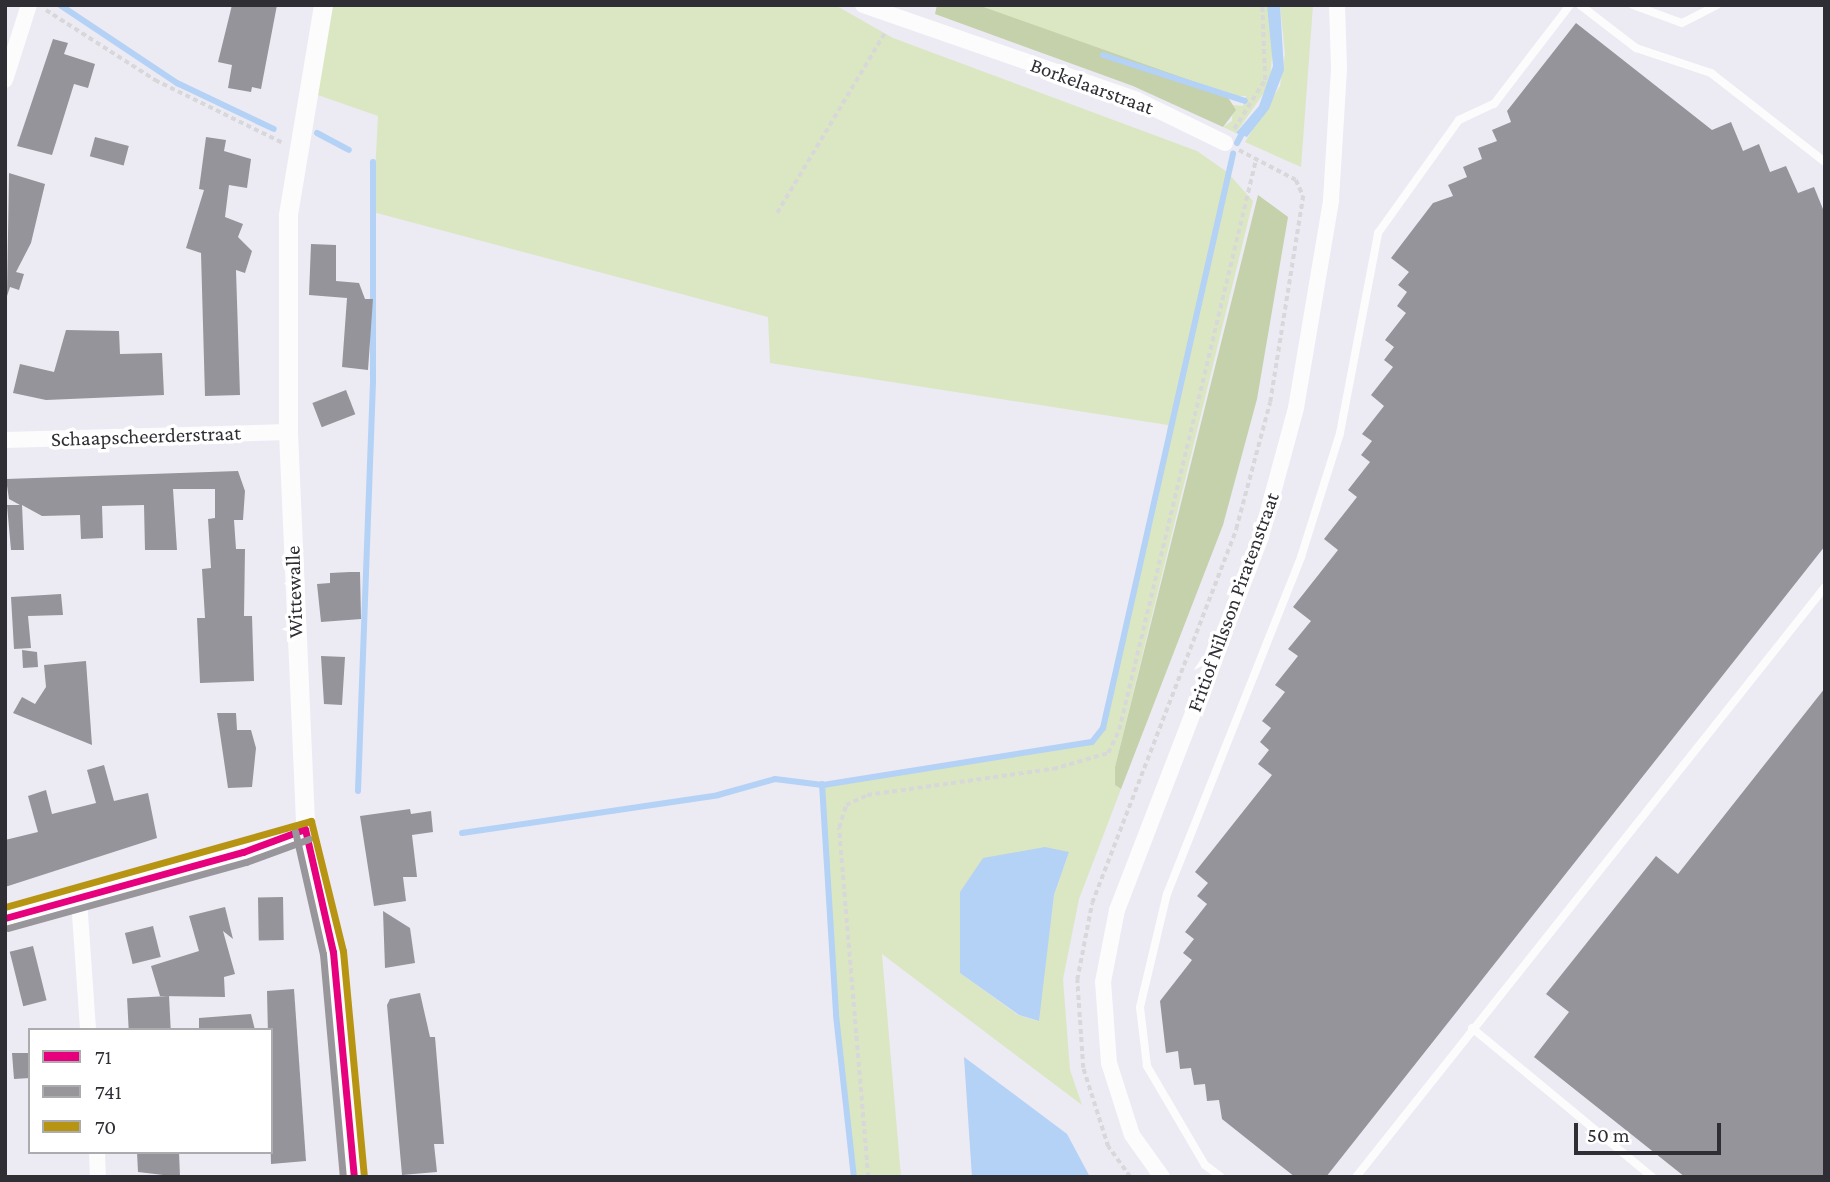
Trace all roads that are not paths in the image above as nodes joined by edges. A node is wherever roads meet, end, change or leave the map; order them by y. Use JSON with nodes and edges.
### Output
{"nodes":[{"id":1,"x":29,"y":5,"type":"edge"},
{"id":2,"x":323,"y":5,"type":"edge"},
{"id":3,"x":863,"y":5,"type":"edge"},
{"id":4,"x":1337,"y":5,"type":"edge"},
{"id":5,"x":1570,"y":5,"type":"edge"},
{"id":6,"x":1580,"y":5,"type":"edge"},
{"id":7,"x":1633,"y":5,"type":"edge"},
{"id":8,"x":1717,"y":5,"type":"edge"},
{"id":9,"x":5,"y":80,"type":"edge"},
{"id":10,"x":1225,"y":143,"type":"road end"},
{"id":11,"x":1825,"y":162,"type":"edge"},
{"id":12,"x":288,"y":432,"type":"junction"},
{"id":13,"x":5,"y":440,"type":"edge"},
{"id":14,"x":1825,"y":587,"type":"edge"},
{"id":15,"x":305,"y":829,"type":"junction"},
{"id":16,"x":79,"y":900,"type":"junction"},
{"id":17,"x":5,"y":918,"type":"edge"},
{"id":18,"x":88,"y":1028,"type":"edge"},
{"id":19,"x":1472,"y":1028,"type":"junction"},
{"id":20,"x":97,"y":1154,"type":"edge"},
{"id":21,"x":98,"y":1177,"type":"edge"},
{"id":22,"x":354,"y":1177,"type":"edge"},
{"id":23,"x":1162,"y":1177,"type":"edge"},
{"id":24,"x":1221,"y":1177,"type":"edge"},
{"id":25,"x":1356,"y":1177,"type":"edge"},
{"id":26,"x":1651,"y":1177,"type":"edge"}],
"edges":[{"from":1,"to":9,"type":"street"},
{"from":2,"to":12,"type":"street","name":"Wittewalle"},
{"from":3,"to":10,"type":"street","name":"Borkelaarstraat"},
{"from":4,"to":23,"type":"street","name":"Fritiof Nilsson Piratenstraat"},
{"from":5,"to":24,"type":"lane"},
{"from":6,"to":11,"type":"lane"},
{"from":7,"to":8,"type":"lane"},
{"from":12,"to":13,"type":"street","name":"Schaapscheerderstraat"},
{"from":12,"to":15,"type":"street","name":"Wittewalle"},
{"from":14,"to":19,"type":"lane"},
{"from":15,"to":16,"type":"street"},
{"from":15,"to":22,"type":"street","name":"Wittewalle"},
{"from":16,"to":17,"type":"street"},
{"from":16,"to":18,"type":"street"},
{"from":19,"to":25,"type":"lane"},
{"from":19,"to":26,"type":"lane"},
{"from":20,"to":21,"type":"street"}]}
